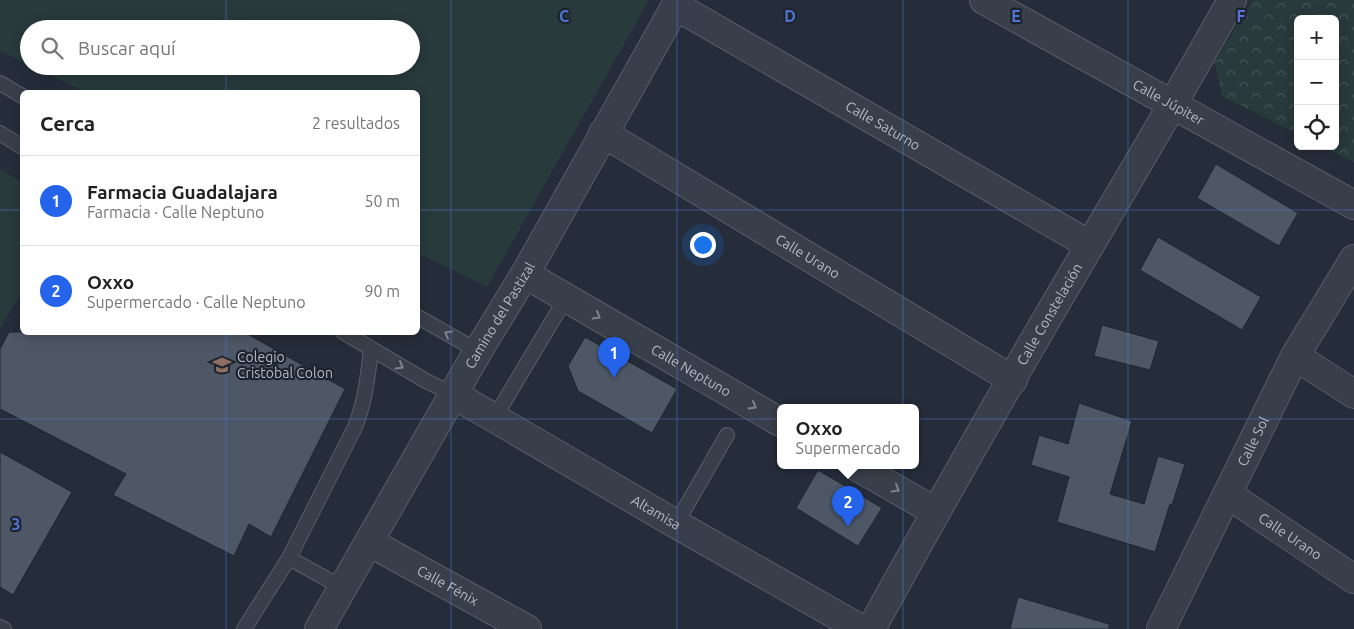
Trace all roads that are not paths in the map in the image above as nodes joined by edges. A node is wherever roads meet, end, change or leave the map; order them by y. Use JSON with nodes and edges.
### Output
{"nodes":[{"id":1,"x":984,"y":0,"type":"edge"},
{"id":2,"x":1232,"y":0,"type":"edge"},
{"id":3,"x":677,"y":3,"type":"edge"},
{"id":4,"x":0,"y":83,"type":"edge"},
{"id":5,"x":20,"y":95,"type":"edge"},
{"id":6,"x":1174,"y":104,"type":"junction"},
{"id":7,"x":0,"y":134,"type":"edge"},
{"id":8,"x":603,"y":134,"type":"junction"},
{"id":9,"x":20,"y":146,"type":"edge"},
{"id":10,"x":1354,"y":205,"type":"edge"},
{"id":11,"x":1090,"y":245,"type":"junction"},
{"id":12,"x":1354,"y":259,"type":"edge"},
{"id":13,"x":524,"y":274,"type":"junction"},
{"id":14,"x":566,"y":298,"type":"junction"},
{"id":15,"x":420,"y":318,"type":"edge"},
{"id":16,"x":348,"y":335,"type":"edge"},
{"id":17,"x":371,"y":349,"type":"junction"},
{"id":18,"x":478,"y":352,"type":"junction"},
{"id":19,"x":1295,"y":356,"type":"junction"},
{"id":20,"x":1012,"y":380,"type":"junction"},
{"id":21,"x":453,"y":394,"type":"junction"},
{"id":22,"x":1354,"y":394,"type":"edge"},
{"id":23,"x":495,"y":417,"type":"junction"},
{"id":24,"x":777,"y":420,"type":"edge"},
{"id":25,"x":728,"y":435,"type":"dead end"},
{"id":26,"x":861,"y":469,"type":"edge"},
{"id":27,"x":1227,"y":494,"type":"junction"},
{"id":28,"x":936,"y":512,"type":"junction"},
{"id":29,"x":676,"y":524,"type":"junction"},
{"id":30,"x":369,"y":542,"type":"junction"},
{"id":31,"x":289,"y":558,"type":"junction"},
{"id":32,"x":1354,"y":579,"type":"edge"},
{"id":33,"x":343,"y":588,"type":"junction"},
{"id":34,"x":0,"y":627,"type":"edge"},
{"id":35,"x":4,"y":629,"type":"edge"},
{"id":36,"x":244,"y":629,"type":"edge"},
{"id":37,"x":319,"y":629,"type":"edge"},
{"id":38,"x":526,"y":629,"type":"edge"},
{"id":39,"x":860,"y":629,"type":"edge"},
{"id":40,"x":870,"y":629,"type":"edge"},
{"id":41,"x":1161,"y":629,"type":"edge"}],
"edges":[{"from":1,"to":6,"type":"street","name":"Calle Júpiter"},
{"from":2,"to":6,"type":"street","name":"Calle Constelación"},
{"from":3,"to":8,"type":"street","name":"Camino del Pastizal"},
{"from":3,"to":11,"type":"street","name":"Calle Saturno"},
{"from":4,"to":5,"type":"lane"},
{"from":6,"to":10,"type":"street","name":"Calle Júpiter"},
{"from":6,"to":11,"type":"street","name":"Calle Constelación"},
{"from":7,"to":9,"type":"lane"},
{"from":8,"to":13,"type":"street","name":"Camino del Pastizal"},
{"from":8,"to":20,"type":"street","name":"Calle Urano"},
{"from":11,"to":20,"type":"street","name":"Calle Constelación"},
{"from":12,"to":19,"type":"street","name":"Calle Sol"},
{"from":13,"to":14,"type":"street","name":"Calle Neptuno"},
{"from":13,"to":18,"type":"street","name":"Camino del Pastizal"},
{"from":14,"to":23,"type":"lane"},
{"from":14,"to":24,"type":"street","name":"Calle Neptuno","one_way":true},
{"from":18,"to":15,"type":"lane","one_way":true},
{"from":16,"to":17,"type":"lane"},
{"from":17,"to":21,"type":"lane","one_way":true},
{"from":17,"to":31,"type":"lane"},
{"from":18,"to":21,"type":"street","name":"Camino del Pastizal"},
{"from":19,"to":22,"type":"street"},
{"from":19,"to":27,"type":"street","name":"Calle Sol"},
{"from":20,"to":28,"type":"street","name":"Calle Constelación"},
{"from":21,"to":23,"type":"street","name":"Altamisa"},
{"from":21,"to":30,"type":"street","name":"Camino del Pastizal"},
{"from":23,"to":29,"type":"street","name":"Altamisa"},
{"from":25,"to":29,"type":"lane"},
{"from":26,"to":28,"type":"street","one_way":true},
{"from":27,"to":32,"type":"street","name":"Calle Urano"},
{"from":27,"to":41,"type":"street","name":"Calle Sol"},
{"from":28,"to":40,"type":"street","name":"Calle Constelación"},
{"from":29,"to":39,"type":"street","name":"Altamisa"},
{"from":30,"to":33,"type":"street","name":"Camino del Pastizal"},
{"from":30,"to":38,"type":"street","name":"Calle Fénix"},
{"from":31,"to":33,"type":"lane"},
{"from":31,"to":36,"type":"lane"},
{"from":33,"to":37,"type":"street","name":"Camino del Pastizal"},
{"from":34,"to":35,"type":"lane"}]}
